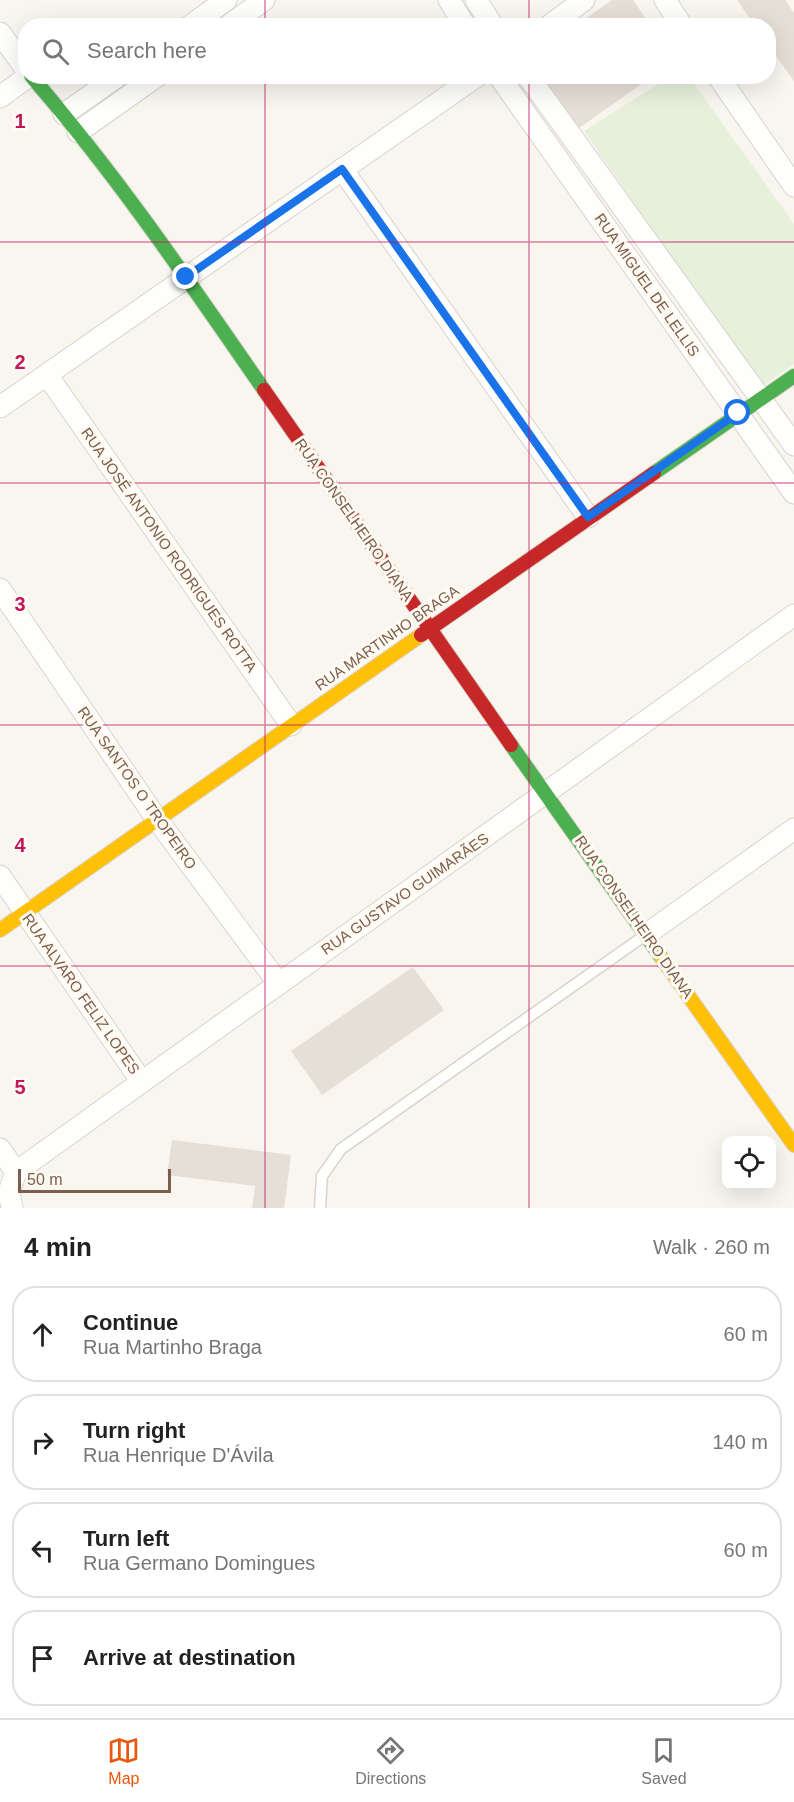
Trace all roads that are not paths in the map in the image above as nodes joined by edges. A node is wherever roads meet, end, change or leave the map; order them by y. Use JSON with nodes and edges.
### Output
{"nodes":[{"id":1,"x":226,"y":0,"type":"edge"},
{"id":2,"x":264,"y":0,"type":"edge"},
{"id":3,"x":449,"y":0,"type":"edge"},
{"id":4,"x":476,"y":0,"type":"edge"},
{"id":5,"x":584,"y":0,"type":"edge"},
{"id":6,"x":665,"y":0,"type":"edge"},
{"id":7,"x":201,"y":18,"type":"edge"},
{"id":8,"x":239,"y":18,"type":"edge"},
{"id":9,"x":460,"y":18,"type":"edge"},
{"id":10,"x":488,"y":18,"type":"edge"},
{"id":11,"x":560,"y":18,"type":"edge"},
{"id":12,"x":677,"y":18,"type":"edge"},
{"id":13,"x":0,"y":33,"type":"edge"},
{"id":14,"x":18,"y":58,"type":"edge"},
{"id":15,"x":19,"y":84,"type":"edge"},
{"id":16,"x":37,"y":84,"type":"edge"},
{"id":17,"x":107,"y":84,"type":"edge"},
{"id":18,"x":146,"y":84,"type":"edge"},
{"id":19,"x":465,"y":84,"type":"edge"},
{"id":20,"x":506,"y":84,"type":"edge"},
{"id":21,"x":534,"y":84,"type":"edge"},
{"id":22,"x":724,"y":84,"type":"edge"},
{"id":23,"x":0,"y":97,"type":"edge"},
{"id":24,"x":64,"y":114,"type":"junction"},
{"id":25,"x":78,"y":132,"type":"junction"},
{"id":26,"x":342,"y":169,"type":"junction"},
{"id":27,"x":794,"y":186,"type":"edge"},
{"id":28,"x":186,"y":277,"type":"junction"},
{"id":29,"x":700,"y":315,"type":"junction"},
{"id":30,"x":679,"y":330,"type":"junction"},
{"id":31,"x":46,"y":375,"type":"junction"},
{"id":32,"x":794,"y":376,"type":"edge"},
{"id":33,"x":760,"y":398,"type":"junction"},
{"id":34,"x":0,"y":407,"type":"edge"},
{"id":35,"x":738,"y":413,"type":"junction"},
{"id":36,"x":794,"y":445,"type":"edge"},
{"id":37,"x":794,"y":493,"type":"edge"},
{"id":38,"x":588,"y":517,"type":"junction"},
{"id":39,"x":0,"y":589,"type":"edge"},
{"id":40,"x":794,"y":615,"type":"edge"},
{"id":41,"x":430,"y":630,"type":"junction"},
{"id":42,"x":291,"y":724,"type":"junction"},
{"id":43,"x":547,"y":794,"type":"junction"},
{"id":44,"x":156,"y":818,"type":"junction"},
{"id":45,"x":794,"y":829,"type":"edge"},
{"id":46,"x":0,"y":876,"type":"edge"},
{"id":47,"x":25,"y":913,"type":"junction"},
{"id":48,"x":0,"y":930,"type":"edge"},
{"id":49,"x":647,"y":934,"type":"junction"},
{"id":50,"x":279,"y":984,"type":"junction"},
{"id":51,"x":142,"y":1082,"type":"junction"},
{"id":52,"x":794,"y":1145,"type":"edge"},
{"id":53,"x":0,"y":1149,"type":"edge"},
{"id":54,"x":16,"y":1172,"type":"junction"},
{"id":55,"x":12,"y":1208,"type":"edge"},
{"id":56,"x":320,"y":1208,"type":"edge"}],
"edges":[{"from":1,"to":7,"type":"street"},
{"from":2,"to":8,"type":"street"},
{"from":3,"to":9,"type":"street"},
{"from":4,"to":10,"type":"street"},
{"from":5,"to":11,"type":"street"},
{"from":6,"to":12,"type":"street"},
{"from":13,"to":14,"type":"street"},
{"from":15,"to":23,"type":"street"},
{"from":16,"to":24,"type":"street","name":"RUA CONSELHEIRO DIANA"},
{"from":17,"to":24,"type":"street"},
{"from":18,"to":25,"type":"street"},
{"from":19,"to":26,"type":"street"},
{"from":20,"to":30,"type":"street","name":"RUA MIGUEL DE LELLIS"},
{"from":21,"to":29,"type":"street","name":"RUA MIGUEL DE LELLIS"},
{"from":22,"to":27,"type":"street"},
{"from":24,"to":25,"type":"street","name":"RUA CONSELHEIRO DIANA"},
{"from":25,"to":28,"type":"street","name":"RUA CONSELHEIRO DIANA"},
{"from":26,"to":28,"type":"street"},
{"from":26,"to":38,"type":"street"},
{"from":28,"to":31,"type":"street"},
{"from":28,"to":41,"type":"street","name":"RUA CONSELHEIRO DIANA"},
{"from":29,"to":30,"type":"street"},
{"from":29,"to":33,"type":"street","name":"RUA MIGUEL DE LELLIS"},
{"from":30,"to":35,"type":"street","name":"RUA MIGUEL DE LELLIS"},
{"from":31,"to":34,"type":"street"},
{"from":31,"to":42,"type":"street","name":"RUA JOSÉ ANTONIO RODRIGUES ROTTA"},
{"from":32,"to":33,"type":"street","name":"RUA MARTINHO BRAGA"},
{"from":33,"to":35,"type":"street","name":"RUA MARTINHO BRAGA"},
{"from":33,"to":36,"type":"street","name":"RUA MIGUEL DE LELLIS"},
{"from":35,"to":37,"type":"street","name":"RUA MIGUEL DE LELLIS"},
{"from":35,"to":38,"type":"street","name":"RUA MARTINHO BRAGA"},
{"from":38,"to":41,"type":"street","name":"RUA MARTINHO BRAGA"},
{"from":39,"to":44,"type":"street","name":"RUA SANTOS O TROPEIRO"},
{"from":40,"to":43,"type":"street","name":"RUA GUSTAVO GUIMARÃES"},
{"from":41,"to":42,"type":"street","name":"RUA MARTINHO BRAGA"},
{"from":41,"to":43,"type":"street","name":"RUA CONSELHEIRO DIANA"},
{"from":42,"to":44,"type":"street","name":"RUA MARTINHO BRAGA"},
{"from":43,"to":49,"type":"street","name":"RUA CONSELHEIRO DIANA"},
{"from":43,"to":50,"type":"street","name":"RUA GUSTAVO GUIMARÃES"},
{"from":44,"to":47,"type":"street","name":"RUA MARTINHO BRAGA"},
{"from":44,"to":50,"type":"street","name":"RUA SANTOS O TROPEIRO"},
{"from":45,"to":49,"type":"street"},
{"from":46,"to":47,"type":"street","name":"RUA ALVARO FELIZ LOPES"},
{"from":47,"to":48,"type":"street","name":"RUA MARTINHO BRAGA"},
{"from":47,"to":51,"type":"street","name":"RUA ALVARO FELIZ LOPES"},
{"from":49,"to":52,"type":"street","name":"RUA CONSELHEIRO DIANA"},
{"from":49,"to":56,"type":"lane"},
{"from":50,"to":51,"type":"street","name":"RUA GUSTAVO GUIMARÃES"},
{"from":51,"to":54,"type":"street","name":"RUA GUSTAVO GUIMARÃES"},
{"from":53,"to":54,"type":"street"},
{"from":54,"to":55,"type":"street"}]}
